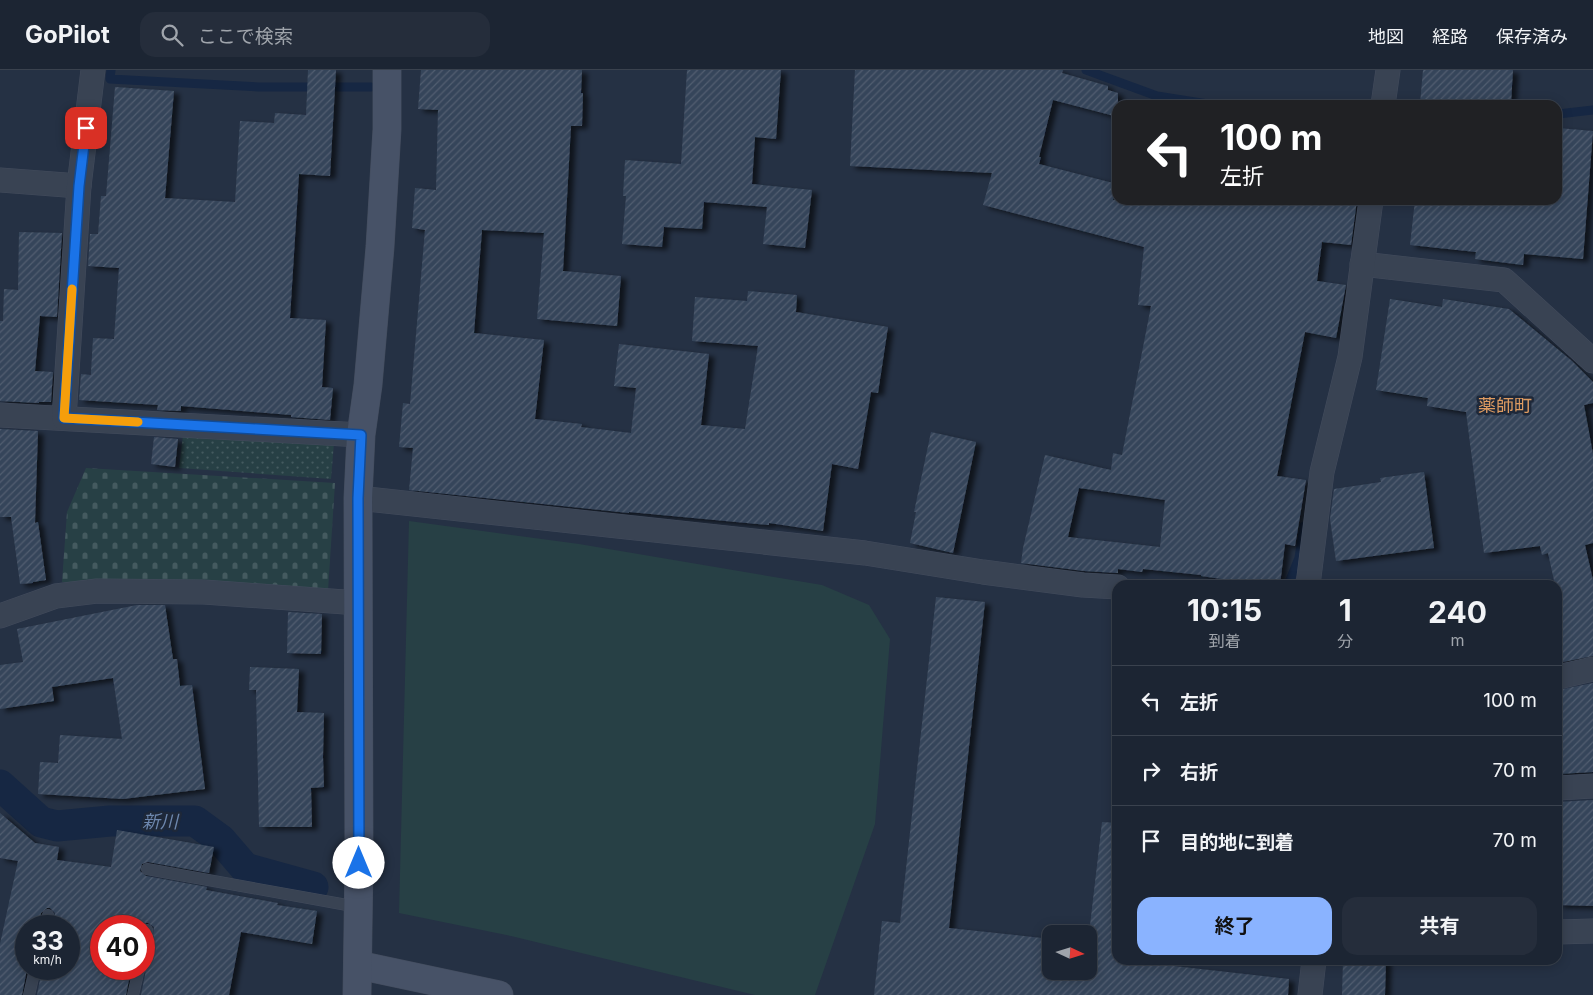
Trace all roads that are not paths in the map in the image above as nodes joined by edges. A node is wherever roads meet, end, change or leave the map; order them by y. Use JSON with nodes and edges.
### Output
{"nodes":[{"id":1,"x":93,"y":70,"type":"edge"},
{"id":2,"x":387,"y":70,"type":"edge"},
{"id":3,"x":1388,"y":70,"type":"edge"},
{"id":4,"x":1384,"y":100,"type":"edge"},
{"id":5,"x":0,"y":180,"type":"edge"},
{"id":6,"x":79,"y":186,"type":"junction"},
{"id":7,"x":1370,"y":205,"type":"edge"},
{"id":8,"x":1362,"y":264,"type":"junction"},
{"id":9,"x":1593,"y":360,"type":"edge"},
{"id":10,"x":0,"y":415,"type":"edge"},
{"id":11,"x":64,"y":418,"type":"junction"},
{"id":12,"x":361,"y":435,"type":"junction"},
{"id":13,"x":358,"y":498,"type":"junction"},
{"id":14,"x":1309,"y":580,"type":"edge"},
{"id":15,"x":1112,"y":586,"type":"edge"},
{"id":16,"x":359,"y":604,"type":"junction"},
{"id":17,"x":0,"y":616,"type":"edge"},
{"id":18,"x":1593,"y":669,"type":"edge"},
{"id":19,"x":1562,"y":676,"type":"edge"},
{"id":20,"x":1593,"y":786,"type":"edge"},
{"id":21,"x":1562,"y":788,"type":"edge"},
{"id":22,"x":147,"y":869,"type":"dead end"},
{"id":23,"x":358,"y":907,"type":"junction"},
{"id":24,"x":1593,"y":931,"type":"edge"},
{"id":25,"x":1562,"y":932,"type":"edge"},
{"id":26,"x":358,"y":965,"type":"junction"},
{"id":27,"x":1313,"y":965,"type":"edge"},
{"id":28,"x":32,"y":980,"type":"edge"},
{"id":29,"x":137,"y":980,"type":"edge"},
{"id":30,"x":29,"y":995,"type":"edge"},
{"id":31,"x":134,"y":995,"type":"edge"},
{"id":32,"x":357,"y":995,"type":"edge"},
{"id":33,"x":499,"y":995,"type":"edge"},
{"id":34,"x":1310,"y":995,"type":"edge"}],
"edges":[{"from":1,"to":6,"type":"street"},
{"from":2,"to":12,"type":"street"},
{"from":3,"to":4,"type":"street"},
{"from":5,"to":6,"type":"street"},
{"from":6,"to":11,"type":"street"},
{"from":7,"to":8,"type":"street"},
{"from":8,"to":9,"type":"street"},
{"from":8,"to":14,"type":"street"},
{"from":10,"to":11,"type":"street"},
{"from":11,"to":12,"type":"street"},
{"from":12,"to":13,"type":"street"},
{"from":13,"to":15,"type":"street"},
{"from":13,"to":16,"type":"street"},
{"from":16,"to":17,"type":"street"},
{"from":16,"to":23,"type":"street"},
{"from":18,"to":19,"type":"street"},
{"from":20,"to":21,"type":"street"},
{"from":22,"to":23,"type":"lane"},
{"from":23,"to":26,"type":"street"},
{"from":24,"to":25,"type":"street"},
{"from":26,"to":32,"type":"street"},
{"from":26,"to":33,"type":"street"},
{"from":27,"to":34,"type":"street"},
{"from":28,"to":30,"type":"lane"},
{"from":29,"to":31,"type":"lane"}]}
